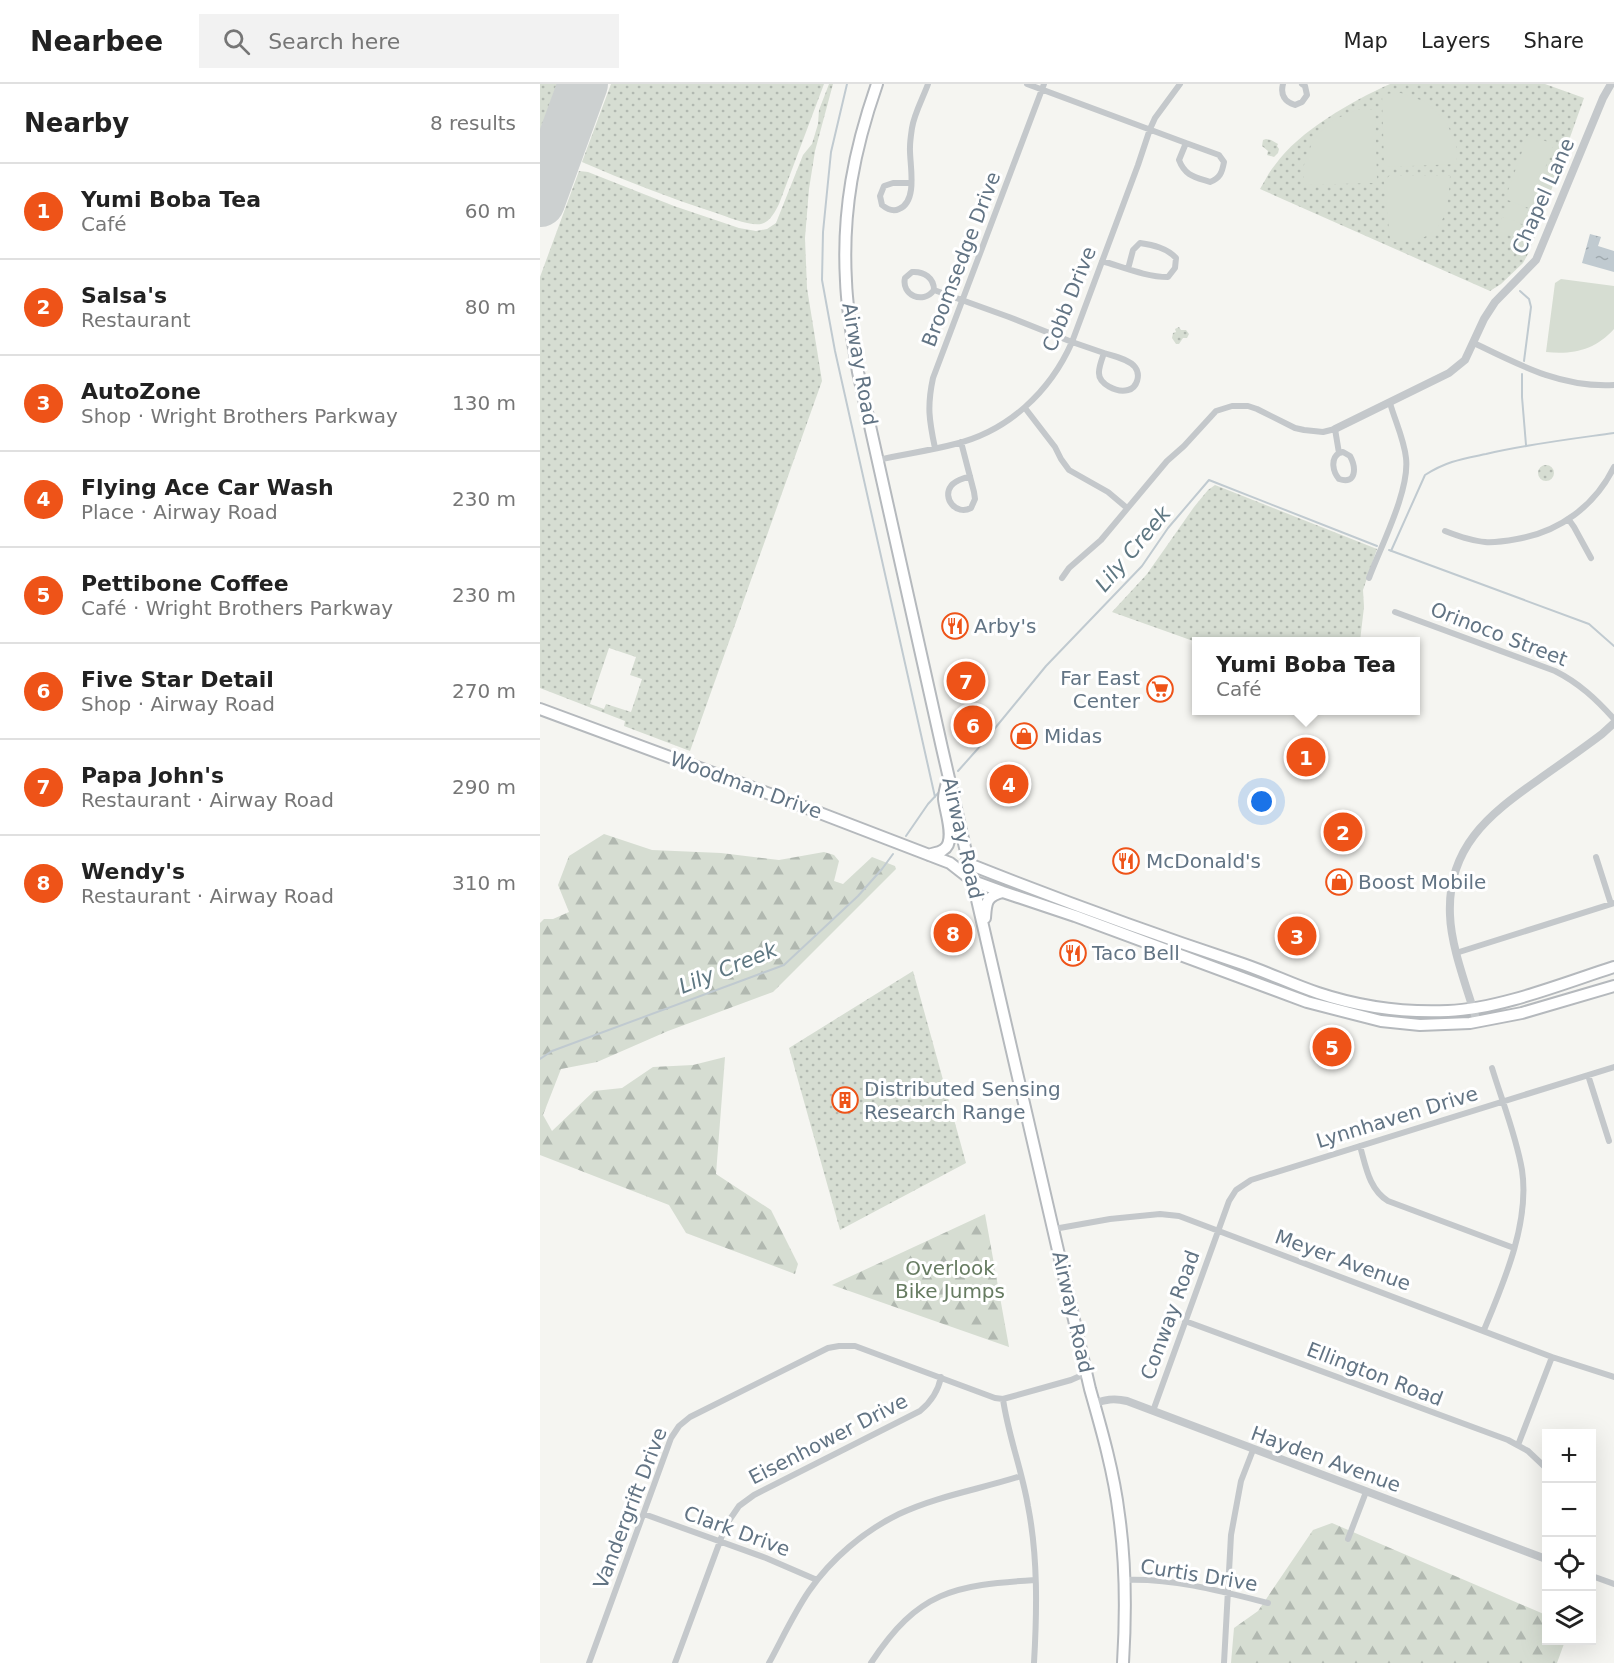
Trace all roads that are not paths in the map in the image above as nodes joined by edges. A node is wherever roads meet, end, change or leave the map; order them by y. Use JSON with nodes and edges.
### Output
{"nodes":[{"id":1,"x":877,"y":84,"type":"edge"},
{"id":2,"x":928,"y":84,"type":"edge"},
{"id":3,"x":1027,"y":84,"type":"edge"},
{"id":4,"x":1180,"y":84,"type":"edge"},
{"id":5,"x":1283,"y":84,"type":"edge"},
{"id":6,"x":1302,"y":84,"type":"edge"},
{"id":7,"x":1611,"y":84,"type":"edge"},
{"id":8,"x":1043,"y":87,"type":"edge"},
{"id":9,"x":1150,"y":129,"type":"junction"},
{"id":10,"x":1186,"y":143,"type":"junction"},
{"id":11,"x":911,"y":183,"type":"junction"},
{"id":12,"x":1102,"y":261,"type":"junction"},
{"id":13,"x":1128,"y":269,"type":"junction"},
{"id":14,"x":934,"y":290,"type":"junction"},
{"id":15,"x":962,"y":301,"type":"junction"},
{"id":16,"x":1072,"y":342,"type":"junction"},
{"id":17,"x":1474,"y":343,"type":"junction"},
{"id":18,"x":1104,"y":353,"type":"junction"},
{"id":19,"x":1614,"y":386,"type":"edge"},
{"id":20,"x":1390,"y":403,"type":"junction"},
{"id":21,"x":1025,"y":408,"type":"junction"},
{"id":22,"x":1335,"y":429,"type":"junction"},
{"id":23,"x":961,"y":442,"type":"junction"},
{"id":24,"x":935,"y":448,"type":"junction"},
{"id":25,"x":1339,"y":453,"type":"junction"},
{"id":26,"x":878,"y":460,"type":"junction"},
{"id":27,"x":1614,"y":467,"type":"edge"},
{"id":28,"x":970,"y":476,"type":"junction"},
{"id":29,"x":1127,"y":508,"type":"junction"},
{"id":30,"x":1569,"y":520,"type":"junction"},
{"id":31,"x":1444,"y":531,"type":"dead end"},
{"id":32,"x":1591,"y":558,"type":"dead end"},
{"id":33,"x":1369,"y":578,"type":"dead end"},
{"id":34,"x":1062,"y":579,"type":"dead end"},
{"id":35,"x":1395,"y":612,"type":"dead end"},
{"id":36,"x":540,"y":709,"type":"edge"},
{"id":37,"x":1614,"y":721,"type":"edge"},
{"id":38,"x":948,"y":776,"type":"junction"},
{"id":39,"x":929,"y":855,"type":"junction"},
{"id":40,"x":1596,"y":858,"type":"dead end"},
{"id":41,"x":950,"y":863,"type":"junction"},
{"id":42,"x":971,"y":873,"type":"junction"},
{"id":43,"x":1003,"y":892,"type":"junction"},
{"id":44,"x":1612,"y":904,"type":"edge"},
{"id":45,"x":984,"y":931,"type":"junction"},
{"id":46,"x":1456,"y":953,"type":"junction"},
{"id":47,"x":1614,"y":968,"type":"edge"},
{"id":48,"x":1614,"y":986,"type":"edge"},
{"id":49,"x":1473,"y":1008,"type":"junction"},
{"id":50,"x":1477,"y":1022,"type":"junction"},
{"id":51,"x":1614,"y":1067,"type":"edge"},
{"id":52,"x":1492,"y":1068,"type":"dead end"},
{"id":53,"x":1588,"y":1075,"type":"junction"},
{"id":54,"x":1503,"y":1101,"type":"junction"},
{"id":55,"x":1609,"y":1141,"type":"dead end"},
{"id":56,"x":1360,"y":1146,"type":"junction"},
{"id":57,"x":1054,"y":1229,"type":"junction"},
{"id":58,"x":1218,"y":1231,"type":"junction"},
{"id":59,"x":1514,"y":1248,"type":"junction"},
{"id":60,"x":1185,"y":1321,"type":"junction"},
{"id":61,"x":1484,"y":1330,"type":"junction"},
{"id":62,"x":1552,"y":1357,"type":"junction"},
{"id":63,"x":1086,"y":1373,"type":"junction"},
{"id":64,"x":941,"y":1377,"type":"junction"},
{"id":65,"x":1614,"y":1377,"type":"edge"},
{"id":66,"x":1003,"y":1398,"type":"junction"},
{"id":67,"x":1094,"y":1404,"type":"junction"},
{"id":68,"x":1152,"y":1411,"type":"junction"},
{"id":69,"x":1518,"y":1445,"type":"junction"},
{"id":70,"x":1253,"y":1450,"type":"junction"},
{"id":71,"x":1542,"y":1464,"type":"edge"},
{"id":72,"x":1021,"y":1476,"type":"junction"},
{"id":73,"x":1366,"y":1492,"type":"junction"},
{"id":74,"x":644,"y":1514,"type":"junction"},
{"id":75,"x":1348,"y":1539,"type":"dead end"},
{"id":76,"x":720,"y":1542,"type":"junction"},
{"id":77,"x":1542,"y":1558,"type":"edge"},
{"id":78,"x":1596,"y":1577,"type":"edge"},
{"id":79,"x":817,"y":1580,"type":"junction"},
{"id":80,"x":1035,"y":1580,"type":"junction"},
{"id":81,"x":1124,"y":1580,"type":"junction"},
{"id":82,"x":1614,"y":1584,"type":"edge"},
{"id":83,"x":1228,"y":1593,"type":"junction"},
{"id":84,"x":1268,"y":1603,"type":"dead end"},
{"id":85,"x":589,"y":1663,"type":"edge"},
{"id":86,"x":675,"y":1663,"type":"edge"},
{"id":87,"x":769,"y":1663,"type":"edge"},
{"id":88,"x":871,"y":1663,"type":"edge"},
{"id":89,"x":1034,"y":1663,"type":"edge"},
{"id":90,"x":1124,"y":1663,"type":"edge"},
{"id":91,"x":1224,"y":1663,"type":"edge"}],
"edges":[{"from":1,"to":26,"type":"main road","name":"Airway Road"},
{"from":2,"to":11,"type":"street"},
{"from":3,"to":8,"type":"street"},
{"from":4,"to":9,"type":"street","name":"Cobb Drive"},
{"from":5,"to":6,"type":"street"},
{"from":7,"to":17,"type":"street","name":"Chapel Lane"},
{"from":8,"to":9,"type":"street"},
{"from":8,"to":15,"type":"street","name":"Broomsedge Drive"},
{"from":9,"to":10,"type":"street"},
{"from":9,"to":12,"type":"street","name":"Cobb Drive"},
{"from":10,"to":10,"type":"street"},
{"from":11,"to":11,"type":"street"},
{"from":12,"to":13,"type":"street"},
{"from":12,"to":16,"type":"street","name":"Cobb Drive"},
{"from":13,"to":13,"type":"street"},
{"from":14,"to":14,"type":"street"},
{"from":14,"to":15,"type":"street"},
{"from":15,"to":16,"type":"street"},
{"from":15,"to":24,"type":"street","name":"Broomsedge Drive"},
{"from":16,"to":18,"type":"street"},
{"from":16,"to":21,"type":"street","name":"Cobb Drive"},
{"from":17,"to":19,"type":"street"},
{"from":17,"to":20,"type":"street","name":"Chapel Lane"},
{"from":18,"to":18,"type":"street"},
{"from":20,"to":22,"type":"street","name":"Chapel Lane"},
{"from":20,"to":33,"type":"street"},
{"from":21,"to":23,"type":"street","name":"Cobb Drive"},
{"from":21,"to":29,"type":"street"},
{"from":22,"to":25,"type":"street"},
{"from":22,"to":29,"type":"street"},
{"from":23,"to":24,"type":"street","name":"Cobb Drive"},
{"from":23,"to":28,"type":"street"},
{"from":24,"to":26,"type":"street","name":"Cobb Drive"},
{"from":25,"to":25,"type":"street"},
{"from":26,"to":38,"type":"main road","name":"Airway Road"},
{"from":27,"to":30,"type":"street"},
{"from":28,"to":28,"type":"street"},
{"from":29,"to":34,"type":"street"},
{"from":30,"to":31,"type":"street"},
{"from":30,"to":32,"type":"street"},
{"from":35,"to":37,"type":"street","name":"Orinoco Street"},
{"from":36,"to":39,"type":"main road","name":"Woodman Drive"},
{"from":37,"to":46,"type":"street"},
{"from":38,"to":39,"type":"main road"},
{"from":38,"to":42,"type":"main road","name":"Airway Road"},
{"from":39,"to":41,"type":"main road","name":"Woodman Drive"},
{"from":40,"to":44,"type":"street"},
{"from":41,"to":42,"type":"main road"},
{"from":41,"to":42,"type":"main road"},
{"from":42,"to":43,"type":"main road"},
{"from":42,"to":45,"type":"main road","name":"Airway Road"},
{"from":42,"to":49,"type":"main road"},
{"from":43,"to":45,"type":"main road"},
{"from":43,"to":50,"type":"main road"},
{"from":44,"to":46,"type":"street"},
{"from":45,"to":57,"type":"main road","name":"Airway Road"},
{"from":46,"to":49,"type":"street"},
{"from":47,"to":49,"type":"main road"},
{"from":48,"to":50,"type":"main road"},
{"from":49,"to":50,"type":"street"},
{"from":51,"to":53,"type":"street","name":"Lynnhaven Drive"},
{"from":52,"to":54,"type":"street"},
{"from":53,"to":54,"type":"street","name":"Lynnhaven Drive"},
{"from":53,"to":55,"type":"street"},
{"from":54,"to":56,"type":"street","name":"Lynnhaven Drive"},
{"from":54,"to":59,"type":"street"},
{"from":56,"to":58,"type":"street","name":"Lynnhaven Drive"},
{"from":56,"to":59,"type":"street"},
{"from":57,"to":58,"type":"street","name":"Meyer Avenue"},
{"from":57,"to":63,"type":"main road","name":"Airway Road"},
{"from":58,"to":60,"type":"street","name":"Conway Road"},
{"from":58,"to":61,"type":"street","name":"Meyer Avenue"},
{"from":59,"to":61,"type":"street"},
{"from":60,"to":68,"type":"street","name":"Conway Road"},
{"from":60,"to":69,"type":"street","name":"Ellington Road"},
{"from":61,"to":62,"type":"street","name":"Meyer Avenue"},
{"from":62,"to":65,"type":"street","name":"Meyer Avenue"},
{"from":62,"to":69,"type":"street"},
{"from":63,"to":66,"type":"street"},
{"from":63,"to":67,"type":"main road","name":"Airway Road"},
{"from":64,"to":66,"type":"street","name":"Vandergrift Drive"},
{"from":64,"to":74,"type":"street","name":"Vandergrift Drive"},
{"from":64,"to":76,"type":"street","name":"Eisenhower Drive"},
{"from":66,"to":72,"type":"street"},
{"from":67,"to":68,"type":"street","name":"Hayden Avenue"},
{"from":67,"to":81,"type":"main road","name":"Airway Road"},
{"from":68,"to":70,"type":"street","name":"Hayden Avenue"},
{"from":69,"to":71,"type":"street","name":"Ellington Road"},
{"from":70,"to":73,"type":"street","name":"Hayden Avenue"},
{"from":70,"to":83,"type":"street"},
{"from":72,"to":79,"type":"street"},
{"from":72,"to":80,"type":"street"},
{"from":73,"to":75,"type":"street"},
{"from":73,"to":77,"type":"street","name":"Hayden Avenue"},
{"from":74,"to":76,"type":"street","name":"Clark Drive"},
{"from":74,"to":85,"type":"street","name":"Vandergrift Drive"},
{"from":76,"to":79,"type":"street","name":"Clark Drive"},
{"from":76,"to":86,"type":"street","name":"Eisenhower Drive"},
{"from":78,"to":82,"type":"street"},
{"from":79,"to":87,"type":"street"},
{"from":80,"to":88,"type":"street"},
{"from":80,"to":89,"type":"street"},
{"from":81,"to":83,"type":"street","name":"Curtis Drive"},
{"from":81,"to":90,"type":"main road","name":"Airway Road"},
{"from":83,"to":84,"type":"street","name":"Curtis Drive"},
{"from":83,"to":91,"type":"street"}]}
